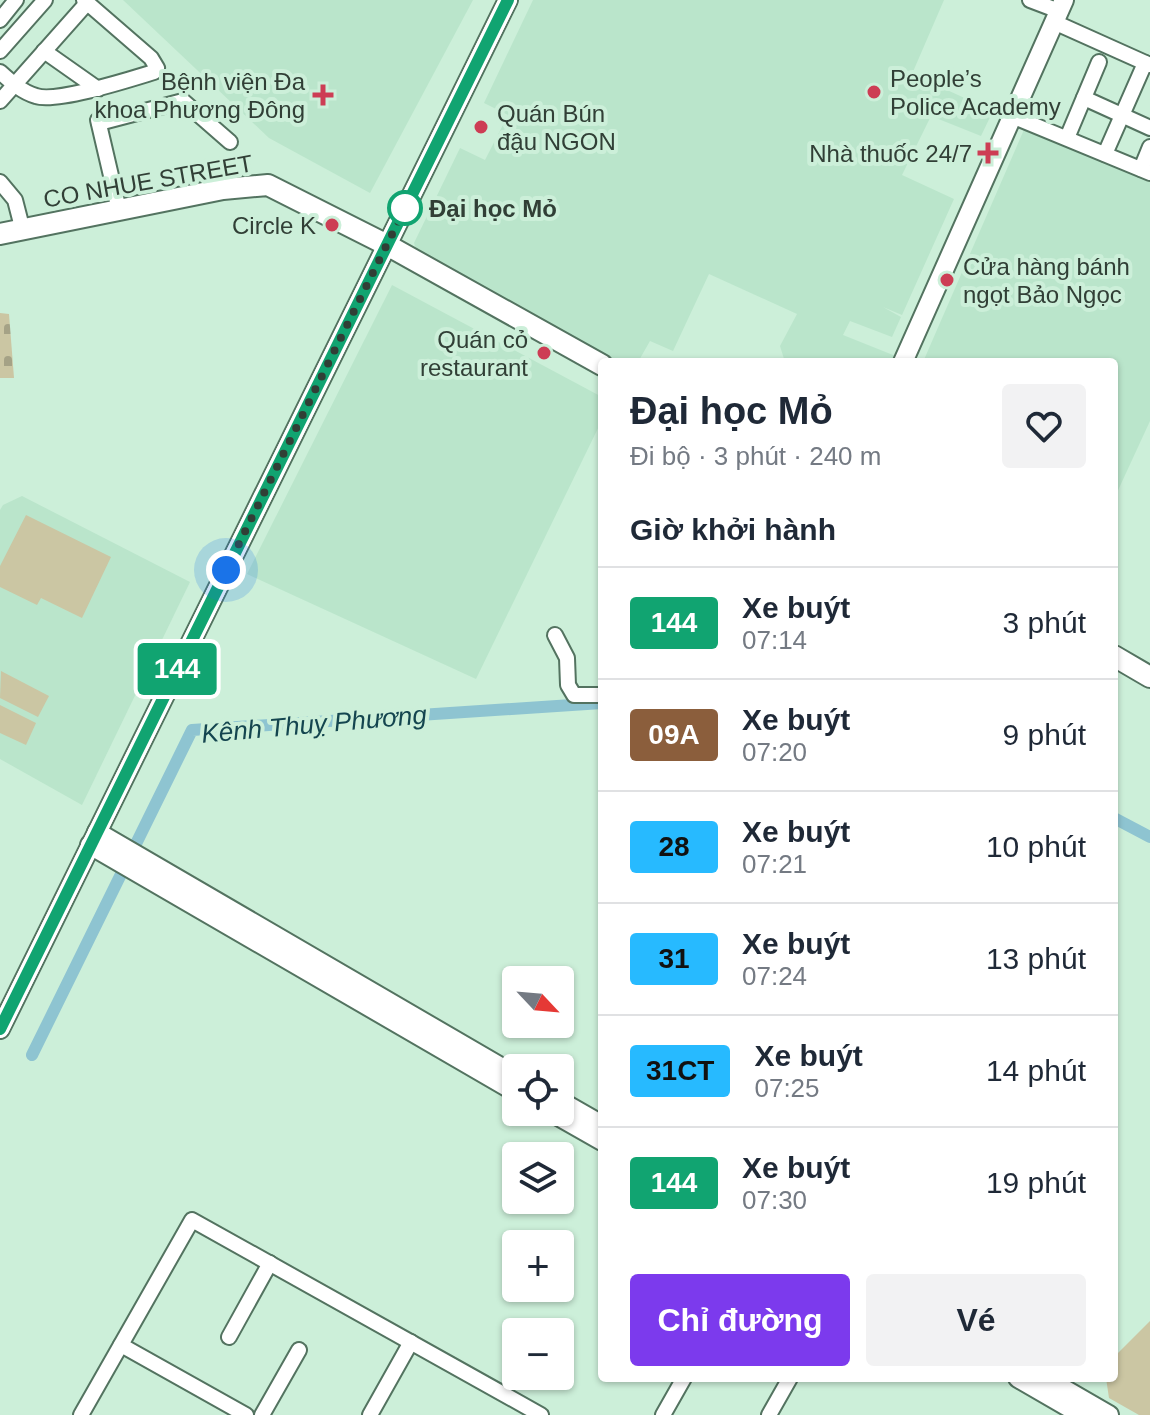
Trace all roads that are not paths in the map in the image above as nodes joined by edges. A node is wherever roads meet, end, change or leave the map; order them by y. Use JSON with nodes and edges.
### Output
{"nodes":[{"id":1,"x":16,"y":0,"type":"edge"},
{"id":2,"x":45,"y":0,"type":"edge"},
{"id":3,"x":508,"y":0,"type":"edge"},
{"id":4,"x":1030,"y":0,"type":"edge"},
{"id":5,"x":86,"y":2,"type":"edge"},
{"id":6,"x":1059,"y":11,"type":"edge"},
{"id":7,"x":0,"y":20,"type":"edge"},
{"id":8,"x":0,"y":51,"type":"edge"},
{"id":9,"x":44,"y":51,"type":"junction"},
{"id":10,"x":1099,"y":62,"type":"dead end"},
{"id":11,"x":1148,"y":64,"type":"edge"},
{"id":12,"x":0,"y":72,"type":"edge"},
{"id":13,"x":15,"y":85,"type":"junction"},
{"id":14,"x":98,"y":89,"type":"junction"},
{"id":15,"x":1084,"y":98,"type":"junction"},
{"id":16,"x":0,"y":101,"type":"edge"},
{"id":17,"x":1012,"y":116,"type":"junction"},
{"id":18,"x":1122,"y":116,"type":"junction"},
{"id":19,"x":1150,"y":128,"type":"edge"},
{"id":20,"x":1067,"y":138,"type":"junction"},
{"id":21,"x":230,"y":142,"type":"dead end"},
{"id":22,"x":1150,"y":147,"type":"edge"},
{"id":23,"x":1105,"y":154,"type":"junction"},
{"id":24,"x":1146,"y":171,"type":"edge"},
{"id":25,"x":0,"y":182,"type":"edge"},
{"id":26,"x":119,"y":210,"type":"junction"},
{"id":27,"x":23,"y":231,"type":"junction"},
{"id":28,"x":0,"y":234,"type":"edge"},
{"id":29,"x":387,"y":245,"type":"junction"},
{"id":30,"x":905,"y":358,"type":"edge"},
{"id":31,"x":598,"y":363,"type":"edge"},
{"id":32,"x":555,"y":635,"type":"dead end"},
{"id":33,"x":1118,"y":658,"type":"edge"},
{"id":34,"x":1150,"y":677,"type":"edge"},
{"id":35,"x":598,"y":695,"type":"edge"},
{"id":36,"x":93,"y":839,"type":"junction"},
{"id":37,"x":142,"y":867,"type":"junction"},
{"id":38,"x":0,"y":1029,"type":"edge"},
{"id":39,"x":502,"y":1068,"type":"edge"},
{"id":40,"x":502,"y":1084,"type":"edge"},
{"id":41,"x":574,"y":1109,"type":"edge"},
{"id":42,"x":598,"y":1123,"type":"edge"},
{"id":43,"x":574,"y":1125,"type":"edge"},
{"id":44,"x":598,"y":1139,"type":"edge"},
{"id":45,"x":270,"y":1263,"type":"junction"},
{"id":46,"x":229,"y":1337,"type":"dead end"},
{"id":47,"x":411,"y":1342,"type":"junction"},
{"id":48,"x":121,"y":1345,"type":"junction"},
{"id":49,"x":299,"y":1350,"type":"dead end"},
{"id":50,"x":682,"y":1382,"type":"edge"},
{"id":51,"x":788,"y":1382,"type":"edge"},
{"id":52,"x":1025,"y":1382,"type":"edge"},
{"id":53,"x":1052,"y":1382,"type":"edge"},
{"id":54,"x":81,"y":1415,"type":"edge"},
{"id":55,"x":246,"y":1415,"type":"edge"},
{"id":56,"x":262,"y":1415,"type":"edge"},
{"id":57,"x":370,"y":1415,"type":"edge"},
{"id":58,"x":541,"y":1415,"type":"edge"},
{"id":59,"x":663,"y":1415,"type":"edge"},
{"id":60,"x":769,"y":1415,"type":"edge"},
{"id":61,"x":1082,"y":1415,"type":"edge"},
{"id":62,"x":1109,"y":1415,"type":"edge"}],
"edges":[{"from":1,"to":7,"type":"street"},
{"from":2,"to":8,"type":"street"},
{"from":3,"to":29,"type":"street"},
{"from":4,"to":6,"type":"street"},
{"from":5,"to":9,"type":"street"},
{"from":5,"to":14,"type":"street"},
{"from":6,"to":11,"type":"street"},
{"from":6,"to":17,"type":"street"},
{"from":9,"to":13,"type":"street"},
{"from":9,"to":14,"type":"street"},
{"from":10,"to":15,"type":"street"},
{"from":11,"to":18,"type":"street"},
{"from":12,"to":13,"type":"street"},
{"from":13,"to":14,"type":"street"},
{"from":13,"to":16,"type":"street"},
{"from":15,"to":18,"type":"street"},
{"from":15,"to":20,"type":"street"},
{"from":17,"to":20,"type":"street"},
{"from":17,"to":30,"type":"street"},
{"from":18,"to":19,"type":"street"},
{"from":18,"to":23,"type":"street"},
{"from":20,"to":23,"type":"street"},
{"from":21,"to":26,"type":"street"},
{"from":22,"to":24,"type":"street"},
{"from":23,"to":24,"type":"street"},
{"from":25,"to":27,"type":"street"},
{"from":26,"to":27,"type":"main road","name":"CO NHUE STREET"},
{"from":26,"to":29,"type":"main road","name":"CO NHUE STREET"},
{"from":27,"to":28,"type":"main road","name":"CO NHUE STREET"},
{"from":29,"to":31,"type":"main road","name":"CO NHUE STREET"},
{"from":29,"to":36,"type":"street"},
{"from":32,"to":35,"type":"street"},
{"from":33,"to":34,"type":"main road"},
{"from":36,"to":37,"type":"street"},
{"from":36,"to":38,"type":"street"},
{"from":37,"to":39,"type":"street"},
{"from":37,"to":40,"type":"street"},
{"from":41,"to":42,"type":"street"},
{"from":43,"to":44,"type":"street"},
{"from":45,"to":46,"type":"street"},
{"from":45,"to":47,"type":"street"},
{"from":45,"to":48,"type":"street"},
{"from":47,"to":57,"type":"street"},
{"from":47,"to":58,"type":"street"},
{"from":48,"to":54,"type":"street"},
{"from":48,"to":55,"type":"street"},
{"from":49,"to":56,"type":"street"},
{"from":50,"to":59,"type":"street"},
{"from":51,"to":60,"type":"street"},
{"from":52,"to":61,"type":"street"},
{"from":53,"to":62,"type":"street"}]}
